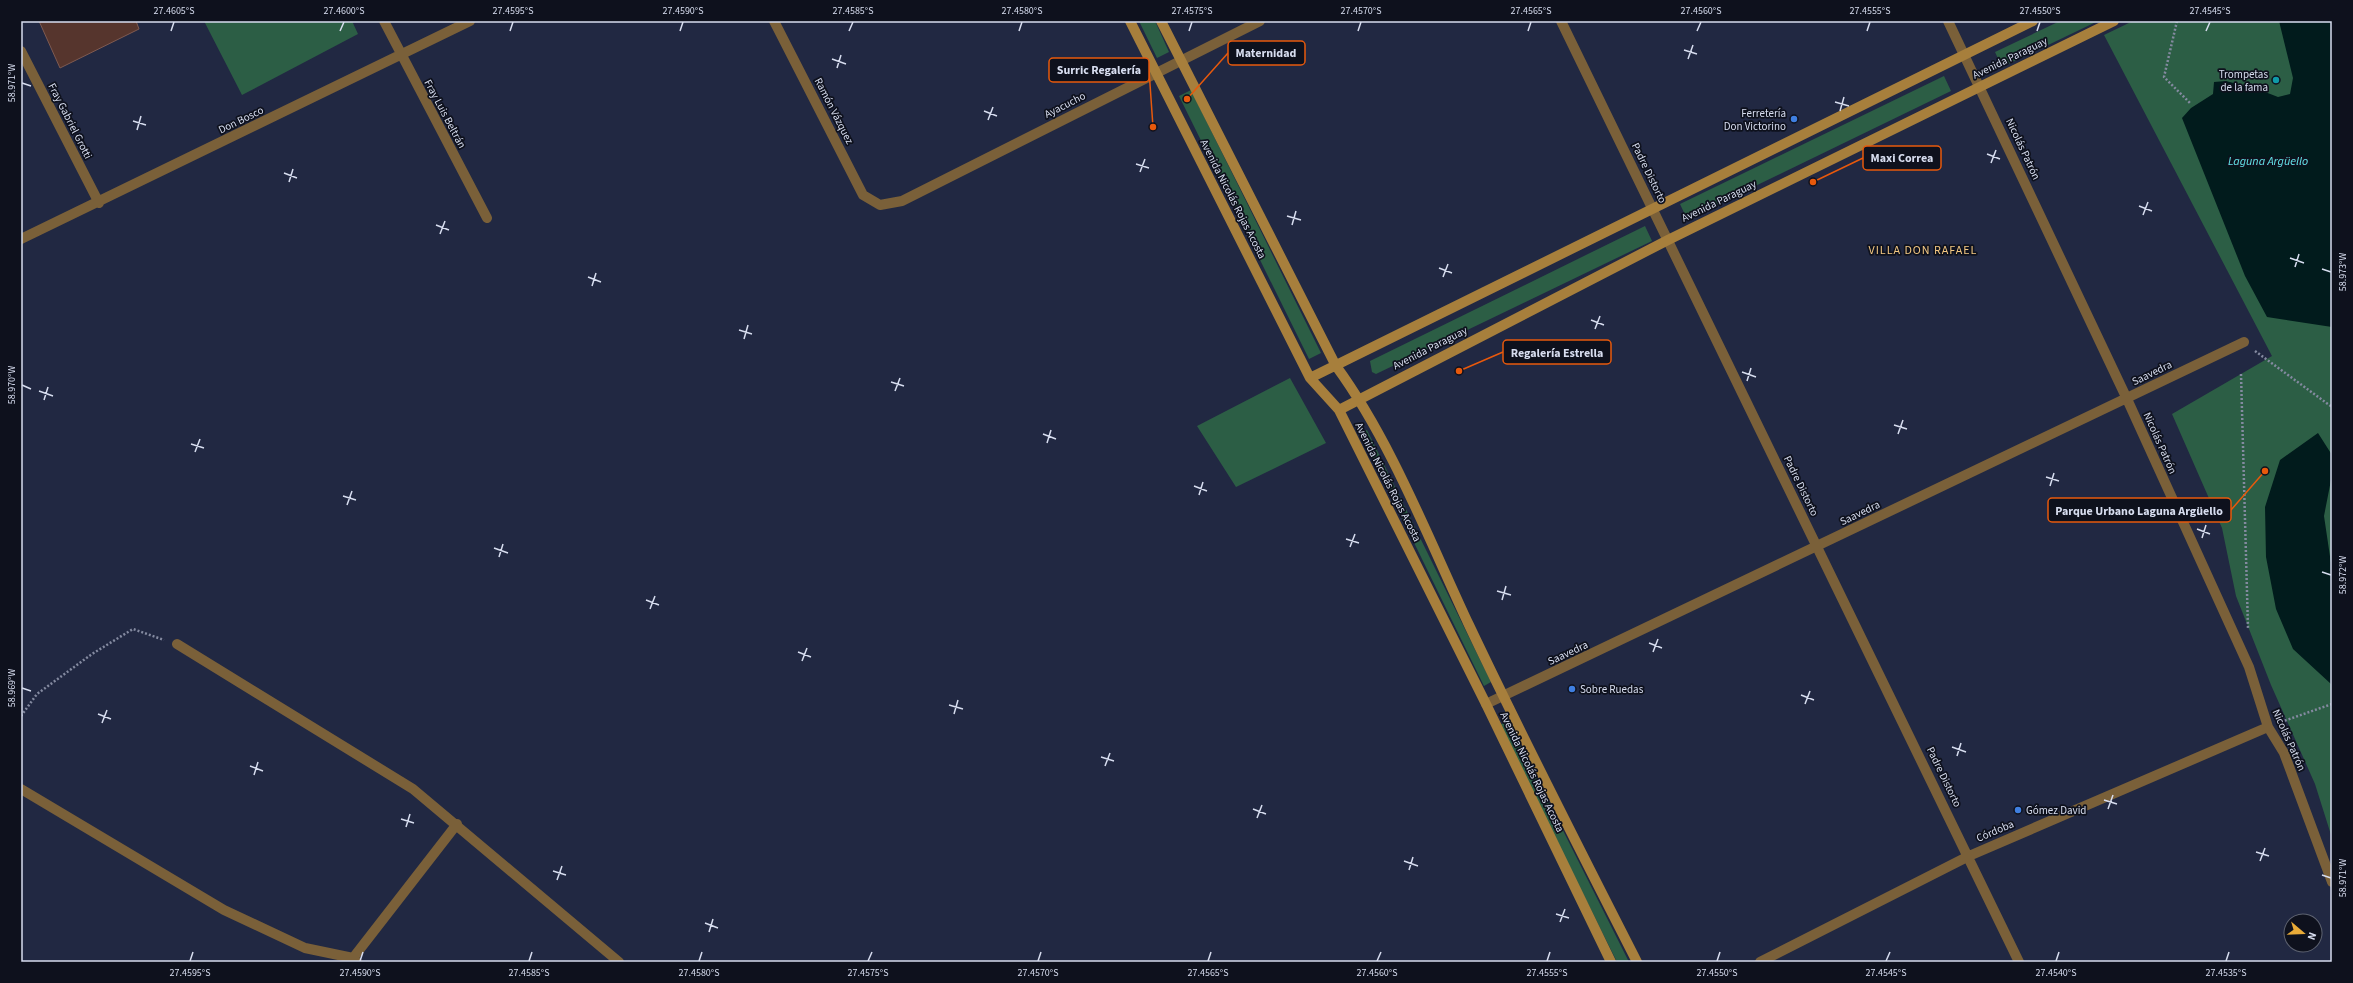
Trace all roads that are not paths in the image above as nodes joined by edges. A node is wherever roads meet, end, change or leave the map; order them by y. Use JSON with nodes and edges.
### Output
{"nodes":[{"id":1,"x":384,"y":21,"type":"edge"},
{"id":2,"x":470,"y":21,"type":"edge"},
{"id":3,"x":774,"y":21,"type":"edge"},
{"id":4,"x":1130,"y":21,"type":"edge"},
{"id":5,"x":1161,"y":21,"type":"edge"},
{"id":6,"x":1260,"y":21,"type":"edge"},
{"id":7,"x":1561,"y":21,"type":"edge"},
{"id":8,"x":1948,"y":21,"type":"edge"},
{"id":9,"x":2033,"y":21,"type":"edge"},
{"id":10,"x":2114,"y":21,"type":"edge"},
{"id":11,"x":21,"y":51,"type":"edge"},
{"id":12,"x":1965,"y":54,"type":"junction"},
{"id":13,"x":400,"y":55,"type":"junction"},
{"id":14,"x":1179,"y":60,"type":"junction"},
{"id":15,"x":1156,"y":73,"type":"junction"},
{"id":16,"x":1980,"y":86,"type":"junction"},
{"id":17,"x":99,"y":203,"type":"junction"},
{"id":18,"x":880,"y":205,"type":"joint"},
{"id":19,"x":1654,"y":210,"type":"junction"},
{"id":20,"x":487,"y":218,"type":"dead end"},
{"id":21,"x":21,"y":239,"type":"edge"},
{"id":22,"x":1668,"y":240,"type":"junction"},
{"id":23,"x":2244,"y":342,"type":"road end"},
{"id":24,"x":1336,"y":366,"type":"junction"},
{"id":25,"x":1310,"y":378,"type":"junction"},
{"id":26,"x":1359,"y":398,"type":"junction"},
{"id":27,"x":2127,"y":399,"type":"junction"},
{"id":28,"x":1338,"y":410,"type":"junction"},
{"id":29,"x":1818,"y":547,"type":"junction"},
{"id":30,"x":177,"y":644,"type":"road end"},
{"id":31,"x":1503,"y":697,"type":"junction"},
{"id":32,"x":1486,"y":704,"type":"junction"},
{"id":33,"x":2268,"y":727,"type":"junction"},
{"id":34,"x":21,"y":789,"type":"edge"},
{"id":35,"x":457,"y":824,"type":"junction"},
{"id":36,"x":1969,"y":856,"type":"junction"},
{"id":37,"x":2332,"y":882,"type":"edge"},
{"id":38,"x":355,"y":960,"type":"edge"},
{"id":39,"x":619,"y":962,"type":"edge"},
{"id":40,"x":1612,"y":962,"type":"edge"},
{"id":41,"x":1637,"y":962,"type":"edge"},
{"id":42,"x":1760,"y":962,"type":"edge"},
{"id":43,"x":2019,"y":962,"type":"edge"}],
"edges":[{"from":1,"to":13,"type":"street","name":"Fray Luis Beltrán"},
{"from":2,"to":13,"type":"street","name":"Don Bosco"},
{"from":3,"to":18,"type":"street","name":"Ramón Vázquez"},
{"from":4,"to":15,"type":"main road","name":"Avenida Nicolás Rojas Acosta"},
{"from":5,"to":14,"type":"main road","name":"Avenida Nicolás Rojas Acosta"},
{"from":6,"to":14,"type":"street","name":"Ayacucho"},
{"from":7,"to":19,"type":"street","name":"Padre Distorto"},
{"from":8,"to":12,"type":"street","name":"Nicolás Patrón"},
{"from":9,"to":12,"type":"main road","name":"Avenida Paraguay"},
{"from":10,"to":16,"type":"main road","name":"Avenida Paraguay"},
{"from":11,"to":17,"type":"street","name":"Fray Gabriel Grotti"},
{"from":12,"to":16,"type":"street","name":"Nicolás Patrón"},
{"from":12,"to":19,"type":"main road","name":"Avenida Paraguay"},
{"from":13,"to":17,"type":"street","name":"Don Bosco"},
{"from":13,"to":20,"type":"street","name":"Fray Luis Beltrán"},
{"from":14,"to":15,"type":"street","name":"Ayacucho"},
{"from":14,"to":24,"type":"main road","name":"Avenida Nicolás Rojas Acosta"},
{"from":15,"to":18,"type":"street","name":"Ayacucho"},
{"from":15,"to":25,"type":"main road","name":"Avenida Nicolás Rojas Acosta"},
{"from":16,"to":22,"type":"main road","name":"Avenida Paraguay"},
{"from":16,"to":27,"type":"street","name":"Nicolás Patrón"},
{"from":17,"to":21,"type":"street","name":"Don Bosco"},
{"from":19,"to":22,"type":"street","name":"Padre Distorto"},
{"from":19,"to":24,"type":"main road","name":"Avenida Paraguay"},
{"from":22,"to":26,"type":"main road","name":"Avenida Paraguay"},
{"from":22,"to":29,"type":"street","name":"Padre Distorto"},
{"from":23,"to":27,"type":"street","name":"Saavedra"},
{"from":24,"to":25,"type":"main road","name":"Avenida Paraguay"},
{"from":24,"to":26,"type":"main road","name":"Avenida Nicolás Rojas Acosta"},
{"from":25,"to":28,"type":"main road","name":"Avenida Nicolás Rojas Acosta"},
{"from":26,"to":28,"type":"main road","name":"Avenida Paraguay"},
{"from":26,"to":31,"type":"main road","name":"Avenida Nicolás Rojas Acosta"},
{"from":27,"to":29,"type":"street","name":"Saavedra"},
{"from":27,"to":33,"type":"street","name":"Nicolás Patrón"},
{"from":28,"to":32,"type":"main road","name":"Avenida Nicolás Rojas Acosta"},
{"from":29,"to":31,"type":"street","name":"Saavedra"},
{"from":29,"to":36,"type":"street","name":"Padre Distorto"},
{"from":30,"to":35,"type":"street"},
{"from":31,"to":32,"type":"street","name":"Saavedra"},
{"from":31,"to":41,"type":"main road","name":"Avenida Nicolás Rojas Acosta"},
{"from":32,"to":40,"type":"main road","name":"Avenida Nicolás Rojas Acosta"},
{"from":33,"to":36,"type":"street","name":"Córdoba"},
{"from":33,"to":37,"type":"street","name":"Nicolás Patrón"},
{"from":34,"to":38,"type":"street"},
{"from":35,"to":38,"type":"street"},
{"from":35,"to":39,"type":"street"},
{"from":36,"to":42,"type":"street","name":"Córdoba"},
{"from":36,"to":43,"type":"street","name":"Padre Distorto"}]}
